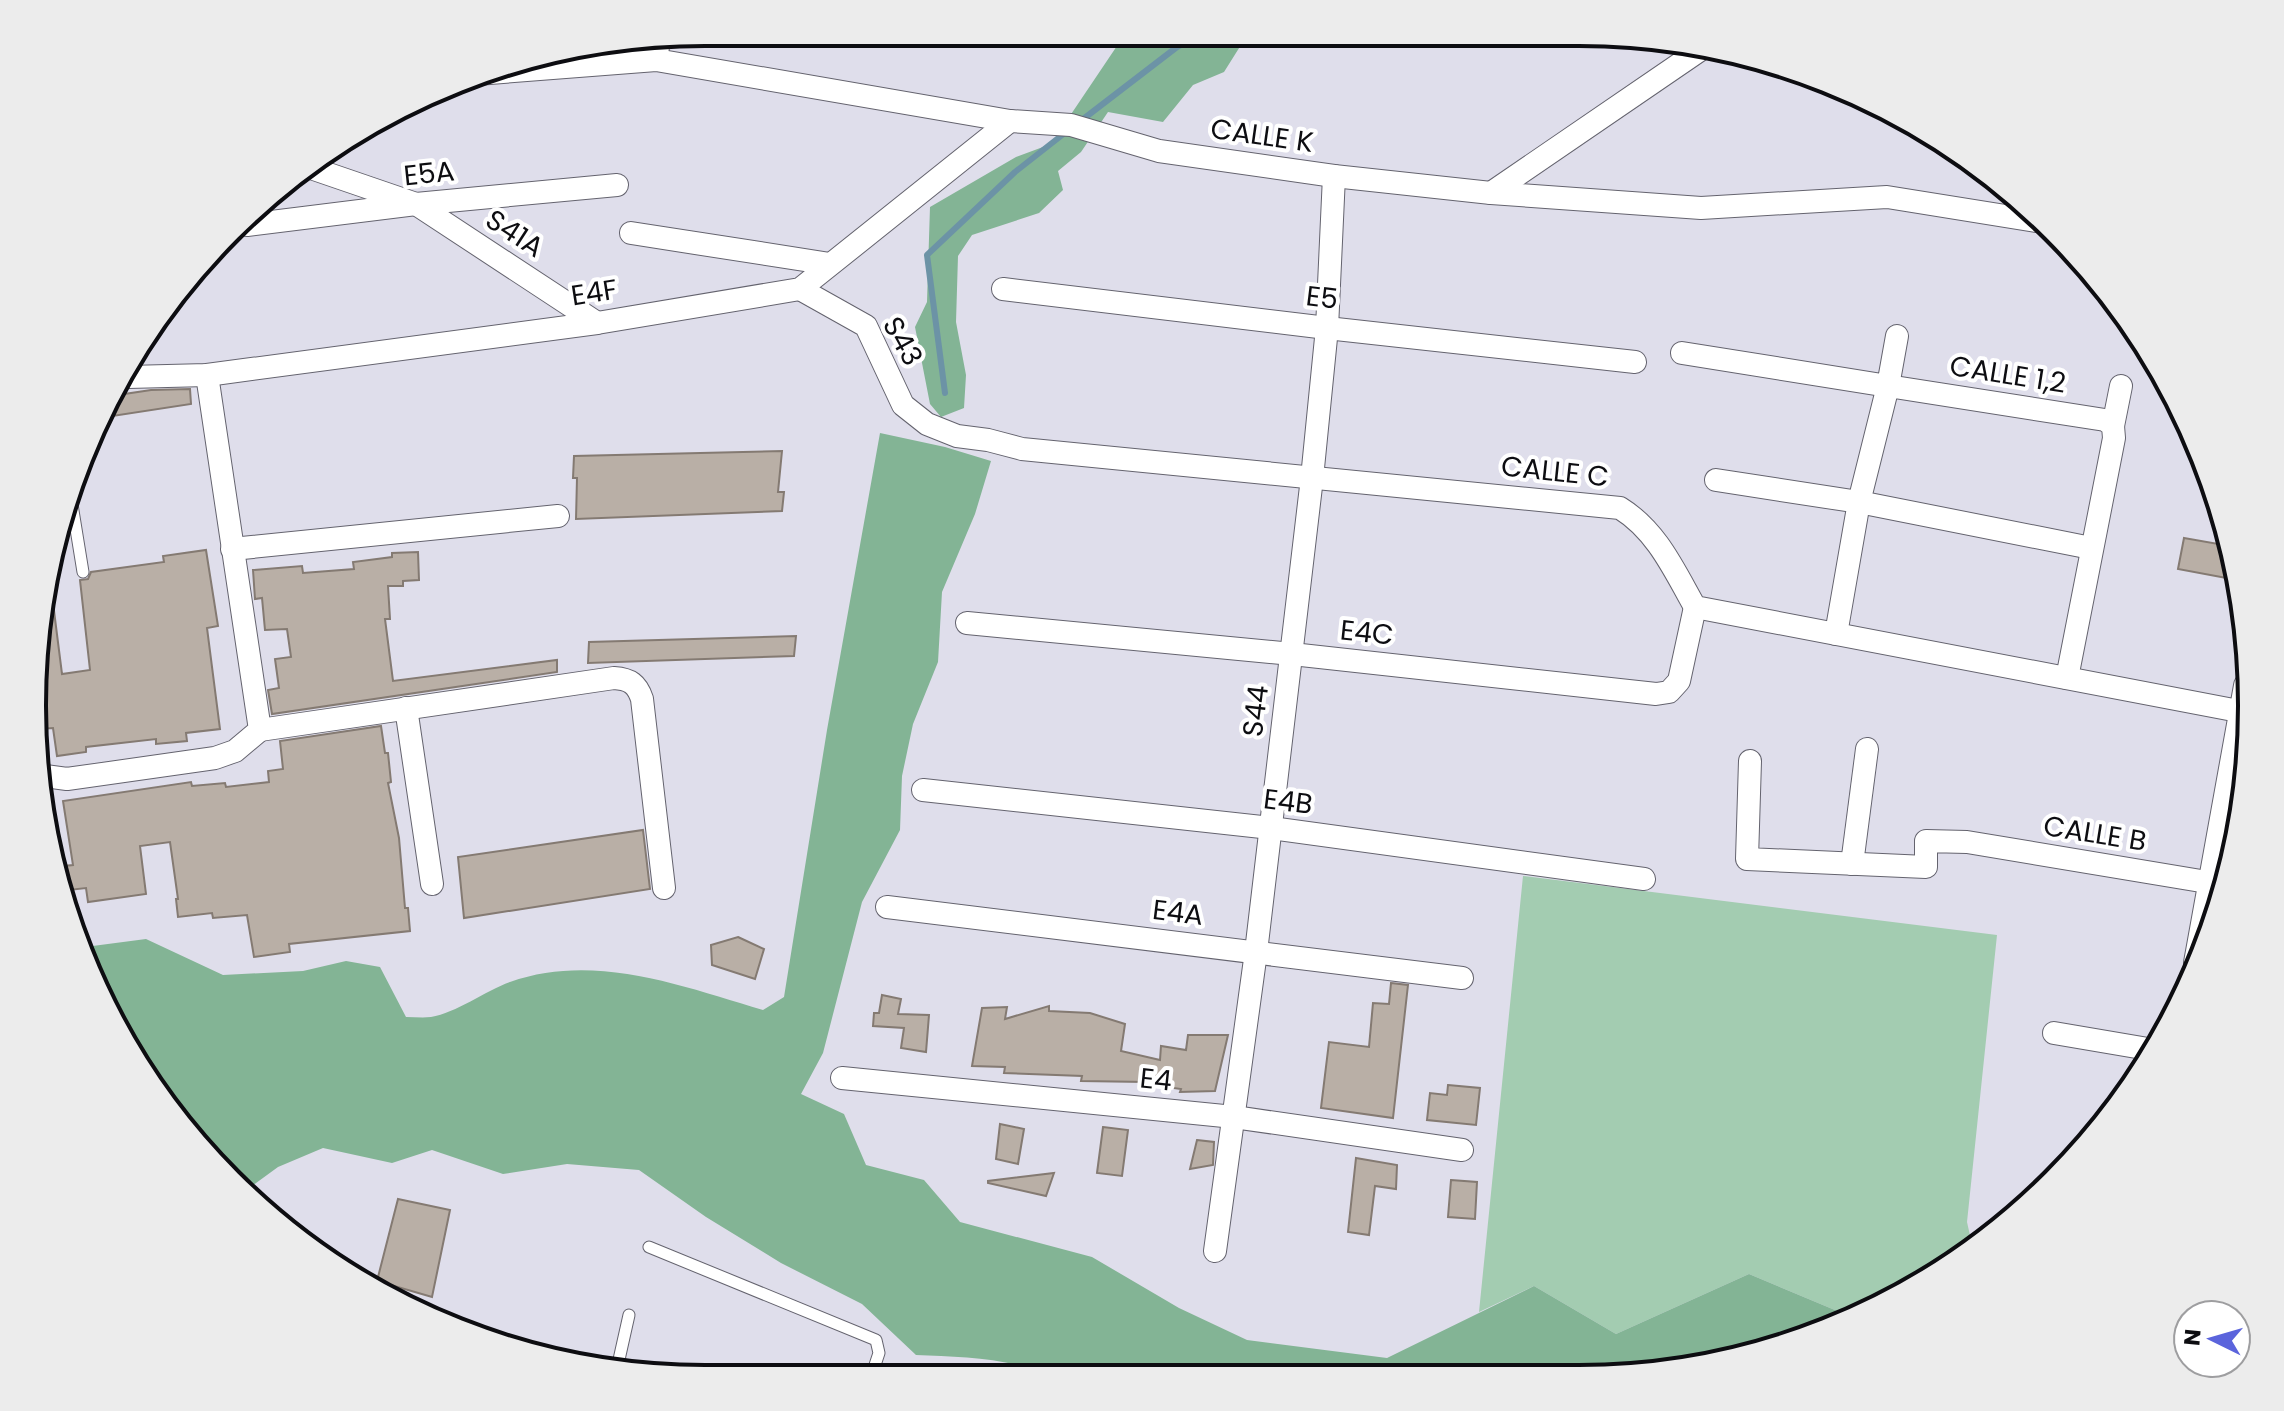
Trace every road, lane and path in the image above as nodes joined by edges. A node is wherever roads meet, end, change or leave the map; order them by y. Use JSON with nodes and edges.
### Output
{"nodes":[{"id":1,"x":658,"y":50,"type":"edge"},
{"id":2,"x":1691,"y":56,"type":"edge"},
{"id":3,"x":556,"y":64,"type":"edge"},
{"id":4,"x":1010,"y":121,"type":"junction"},
{"id":5,"x":319,"y":171,"type":"edge"},
{"id":6,"x":1334,"y":176,"type":"junction"},
{"id":7,"x":617,"y":185,"type":"dead end"},
{"id":8,"x":1491,"y":193,"type":"junction"},
{"id":9,"x":416,"y":204,"type":"junction"},
{"id":10,"x":2023,"y":219,"type":"edge"},
{"id":11,"x":256,"y":224,"type":"edge"},
{"id":12,"x":631,"y":233,"type":"dead end"},
{"id":13,"x":830,"y":264,"type":"junction"},
{"id":14,"x":800,"y":289,"type":"junction"},
{"id":15,"x":1003,"y":289,"type":"dead end"},
{"id":16,"x":597,"y":323,"type":"junction"},
{"id":17,"x":1327,"y":328,"type":"junction"},
{"id":18,"x":1897,"y":336,"type":"dead end"},
{"id":19,"x":1682,"y":353,"type":"dead end"},
{"id":20,"x":1635,"y":362,"type":"dead end"},
{"id":21,"x":207,"y":375,"type":"junction"},
{"id":22,"x":134,"y":377,"type":"edge"},
{"id":23,"x":1888,"y":386,"type":"junction"},
{"id":24,"x":2121,"y":386,"type":"dead end"},
{"id":25,"x":903,"y":405,"type":"joint"},
{"id":26,"x":2113,"y":426,"type":"junction"},
{"id":27,"x":1312,"y":478,"type":"junction"},
{"id":28,"x":1716,"y":480,"type":"dead end"},
{"id":29,"x":1859,"y":502,"type":"junction"},
{"id":30,"x":74,"y":516,"type":"edge"},
{"id":31,"x":558,"y":516,"type":"dead end"},
{"id":32,"x":2091,"y":548,"type":"junction"},
{"id":33,"x":232,"y":549,"type":"junction"},
{"id":34,"x":83,"y":572,"type":"dead end"},
{"id":35,"x":1695,"y":607,"type":"junction"},
{"id":36,"x":967,"y":623,"type":"dead end"},
{"id":37,"x":1836,"y":634,"type":"junction"},
{"id":38,"x":1292,"y":654,"type":"junction"},
{"id":39,"x":2067,"y":678,"type":"junction"},
{"id":40,"x":2238,"y":702,"type":"edge"},
{"id":41,"x":406,"y":708,"type":"junction"},
{"id":42,"x":260,"y":730,"type":"junction"},
{"id":43,"x":1867,"y":749,"type":"dead end"},
{"id":44,"x":1750,"y":761,"type":"dead end"},
{"id":45,"x":2235,"y":767,"type":"edge"},
{"id":46,"x":50,"y":777,"type":"edge"},
{"id":47,"x":923,"y":790,"type":"dead end"},
{"id":48,"x":1271,"y":828,"type":"junction"},
{"id":49,"x":1852,"y":864,"type":"junction"},
{"id":50,"x":1644,"y":879,"type":"dead end"},
{"id":51,"x":2213,"y":883,"type":"junction"},
{"id":52,"x":432,"y":884,"type":"dead end"},
{"id":53,"x":664,"y":888,"type":"dead end"},
{"id":54,"x":2212,"y":889,"type":"edge"},
{"id":55,"x":887,"y":907,"type":"dead end"},
{"id":56,"x":1256,"y":952,"type":"junction"},
{"id":57,"x":1462,"y":978,"type":"dead end"},
{"id":58,"x":2054,"y":1033,"type":"dead end"},
{"id":59,"x":2142,"y":1048,"type":"edge"},
{"id":60,"x":842,"y":1078,"type":"dead end"},
{"id":61,"x":1234,"y":1117,"type":"junction"},
{"id":62,"x":1462,"y":1150,"type":"dead end"},
{"id":63,"x":649,"y":1247,"type":"dead end"},
{"id":64,"x":1215,"y":1251,"type":"dead end"},
{"id":65,"x":629,"y":1315,"type":"dead end"},
{"id":66,"x":619,"y":1359,"type":"edge"},
{"id":67,"x":875,"y":1365,"type":"edge"}],
"edges":[{"from":1,"to":3,"type":"street","name":"CALLE K"},
{"from":1,"to":4,"type":"street","name":"CALLE K"},
{"from":2,"to":8,"type":"street"},
{"from":4,"to":6,"type":"street","name":"CALLE K"},
{"from":4,"to":13,"type":"street"},
{"from":5,"to":9,"type":"street","name":"S41A"},
{"from":6,"to":8,"type":"street","name":"CALLE K"},
{"from":6,"to":17,"type":"street","name":"S44"},
{"from":7,"to":9,"type":"street","name":"E5A"},
{"from":8,"to":10,"type":"street","name":"CALLE K"},
{"from":9,"to":11,"type":"street","name":"E5A"},
{"from":9,"to":16,"type":"street","name":"S41A"},
{"from":12,"to":13,"type":"street"},
{"from":13,"to":14,"type":"street"},
{"from":14,"to":16,"type":"street","name":"E4F"},
{"from":14,"to":25,"type":"street","name":"S43"},
{"from":15,"to":17,"type":"street","name":"E5"},
{"from":16,"to":21,"type":"street","name":"E4F"},
{"from":17,"to":20,"type":"street","name":"E5"},
{"from":17,"to":27,"type":"street","name":"S44"},
{"from":18,"to":23,"type":"street"},
{"from":19,"to":23,"type":"street","name":"CALLE 1,2"},
{"from":21,"to":22,"type":"street","name":"E4F"},
{"from":21,"to":33,"type":"street"},
{"from":23,"to":26,"type":"street","name":"CALLE 1,2"},
{"from":23,"to":29,"type":"street"},
{"from":24,"to":26,"type":"street"},
{"from":25,"to":27,"type":"street","name":"CALLE C"},
{"from":26,"to":32,"type":"street"},
{"from":27,"to":35,"type":"street","name":"CALLE C"},
{"from":27,"to":38,"type":"street","name":"S44"},
{"from":28,"to":29,"type":"street"},
{"from":29,"to":32,"type":"street"},
{"from":29,"to":37,"type":"street"},
{"from":30,"to":34,"type":"lane"},
{"from":31,"to":33,"type":"street"},
{"from":32,"to":39,"type":"street"},
{"from":33,"to":42,"type":"street"},
{"from":35,"to":37,"type":"street"},
{"from":35,"to":38,"type":"street","name":"E4C"},
{"from":36,"to":38,"type":"street","name":"E4C"},
{"from":37,"to":39,"type":"street"},
{"from":38,"to":48,"type":"street","name":"S44"},
{"from":39,"to":40,"type":"street"},
{"from":41,"to":42,"type":"street"},
{"from":41,"to":52,"type":"street"},
{"from":41,"to":53,"type":"street"},
{"from":42,"to":46,"type":"street"},
{"from":43,"to":49,"type":"street"},
{"from":44,"to":49,"type":"street"},
{"from":45,"to":51,"type":"street"},
{"from":47,"to":48,"type":"street","name":"E4B"},
{"from":48,"to":50,"type":"street","name":"E4B"},
{"from":48,"to":56,"type":"street","name":"S44"},
{"from":49,"to":51,"type":"street","name":"CALLE B"},
{"from":51,"to":54,"type":"street"},
{"from":55,"to":56,"type":"street","name":"E4A"},
{"from":56,"to":57,"type":"street","name":"E4A"},
{"from":56,"to":61,"type":"street","name":"S44"},
{"from":58,"to":59,"type":"street"},
{"from":60,"to":61,"type":"street","name":"E4"},
{"from":61,"to":62,"type":"street","name":"E4"},
{"from":61,"to":64,"type":"street","name":"S44"},
{"from":63,"to":67,"type":"lane"},
{"from":65,"to":66,"type":"lane"}]}
